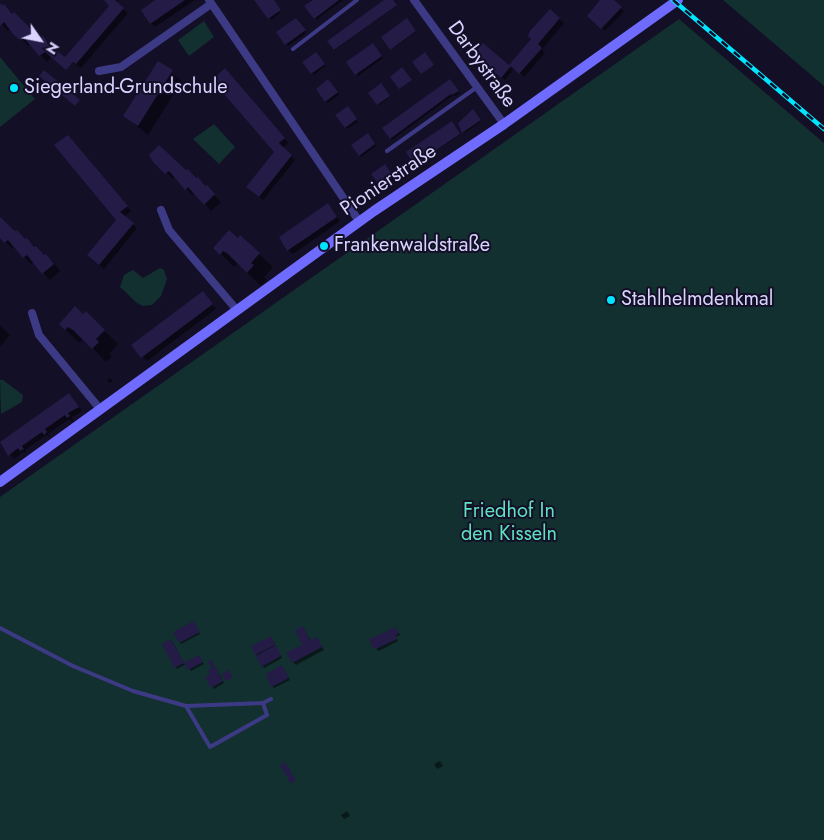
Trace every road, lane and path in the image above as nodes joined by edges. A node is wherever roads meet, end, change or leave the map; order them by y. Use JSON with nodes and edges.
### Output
{"nodes":[{"id":1,"x":357,"y":0,"type":"edge"},
{"id":2,"x":414,"y":0,"type":"edge"},
{"id":3,"x":678,"y":0,"type":"edge"},
{"id":4,"x":210,"y":2,"type":"edge"},
{"id":5,"x":293,"y":48,"type":"dead end"},
{"id":6,"x":99,"y":71,"type":"dead end"},
{"id":7,"x":477,"y":86,"type":"junction"},
{"id":8,"x":504,"y":124,"type":"junction"},
{"id":9,"x":386,"y":151,"type":"dead end"},
{"id":10,"x":160,"y":210,"type":"dead end"},
{"id":11,"x":359,"y":221,"type":"junction"},
{"id":12,"x":236,"y":309,"type":"junction"},
{"id":13,"x":32,"y":313,"type":"dead end"},
{"id":14,"x":100,"y":409,"type":"junction"},
{"id":15,"x":0,"y":482,"type":"edge"},
{"id":16,"x":0,"y":628,"type":"edge"},
{"id":17,"x":271,"y":699,"type":"dead end"},
{"id":18,"x":263,"y":703,"type":"junction"},
{"id":19,"x":186,"y":706,"type":"junction"}],
"edges":[{"from":1,"to":5,"type":"lane"},
{"from":2,"to":7,"type":"street","name":"Darbystraße"},
{"from":3,"to":8,"type":"street","name":"Pionierstraße"},
{"from":4,"to":6,"type":"street"},
{"from":4,"to":11,"type":"street"},
{"from":7,"to":8,"type":"street","name":"Darbystraße"},
{"from":7,"to":9,"type":"lane"},
{"from":8,"to":11,"type":"street","name":"Pionierstraße"},
{"from":10,"to":12,"type":"street"},
{"from":11,"to":12,"type":"street","name":"Pionierstraße"},
{"from":12,"to":14,"type":"street","name":"Pionierstraße"},
{"from":13,"to":14,"type":"street"},
{"from":14,"to":15,"type":"street","name":"Pionierstraße"},
{"from":16,"to":19,"type":"lane"},
{"from":17,"to":18,"type":"lane"},
{"from":18,"to":19,"type":"lane"},
{"from":18,"to":19,"type":"lane"}]}
